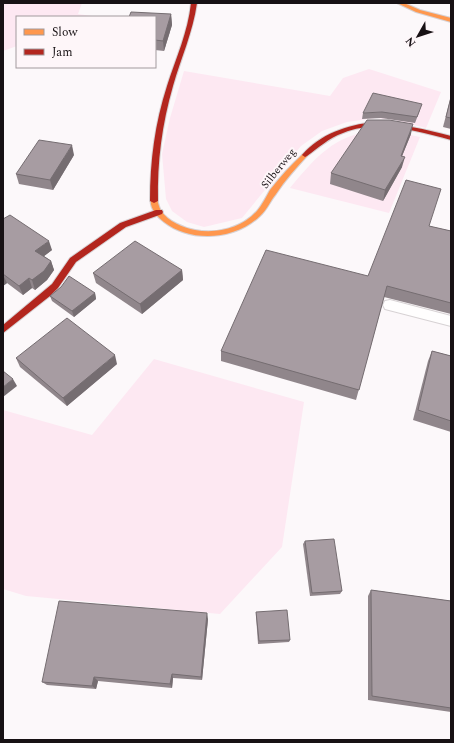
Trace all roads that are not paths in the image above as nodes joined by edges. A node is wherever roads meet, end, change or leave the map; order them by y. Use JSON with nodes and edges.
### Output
{"nodes":[{"id":1,"x":194,"y":3,"type":"edge"},
{"id":2,"x":400,"y":3,"type":"edge"},
{"id":3,"x":451,"y":20,"type":"edge"},
{"id":4,"x":451,"y":138,"type":"edge"},
{"id":5,"x":159,"y":212,"type":"junction"},
{"id":6,"x":390,"y":305,"type":"dead end"},
{"id":7,"x":451,"y":321,"type":"edge"},
{"id":8,"x":3,"y":330,"type":"edge"}],
"edges":[{"from":1,"to":5,"type":"street"},
{"from":2,"to":3,"type":"street"},
{"from":4,"to":5,"type":"street","name":"Silberweg"},
{"from":5,"to":8,"type":"street"},
{"from":6,"to":7,"type":"lane"}]}
